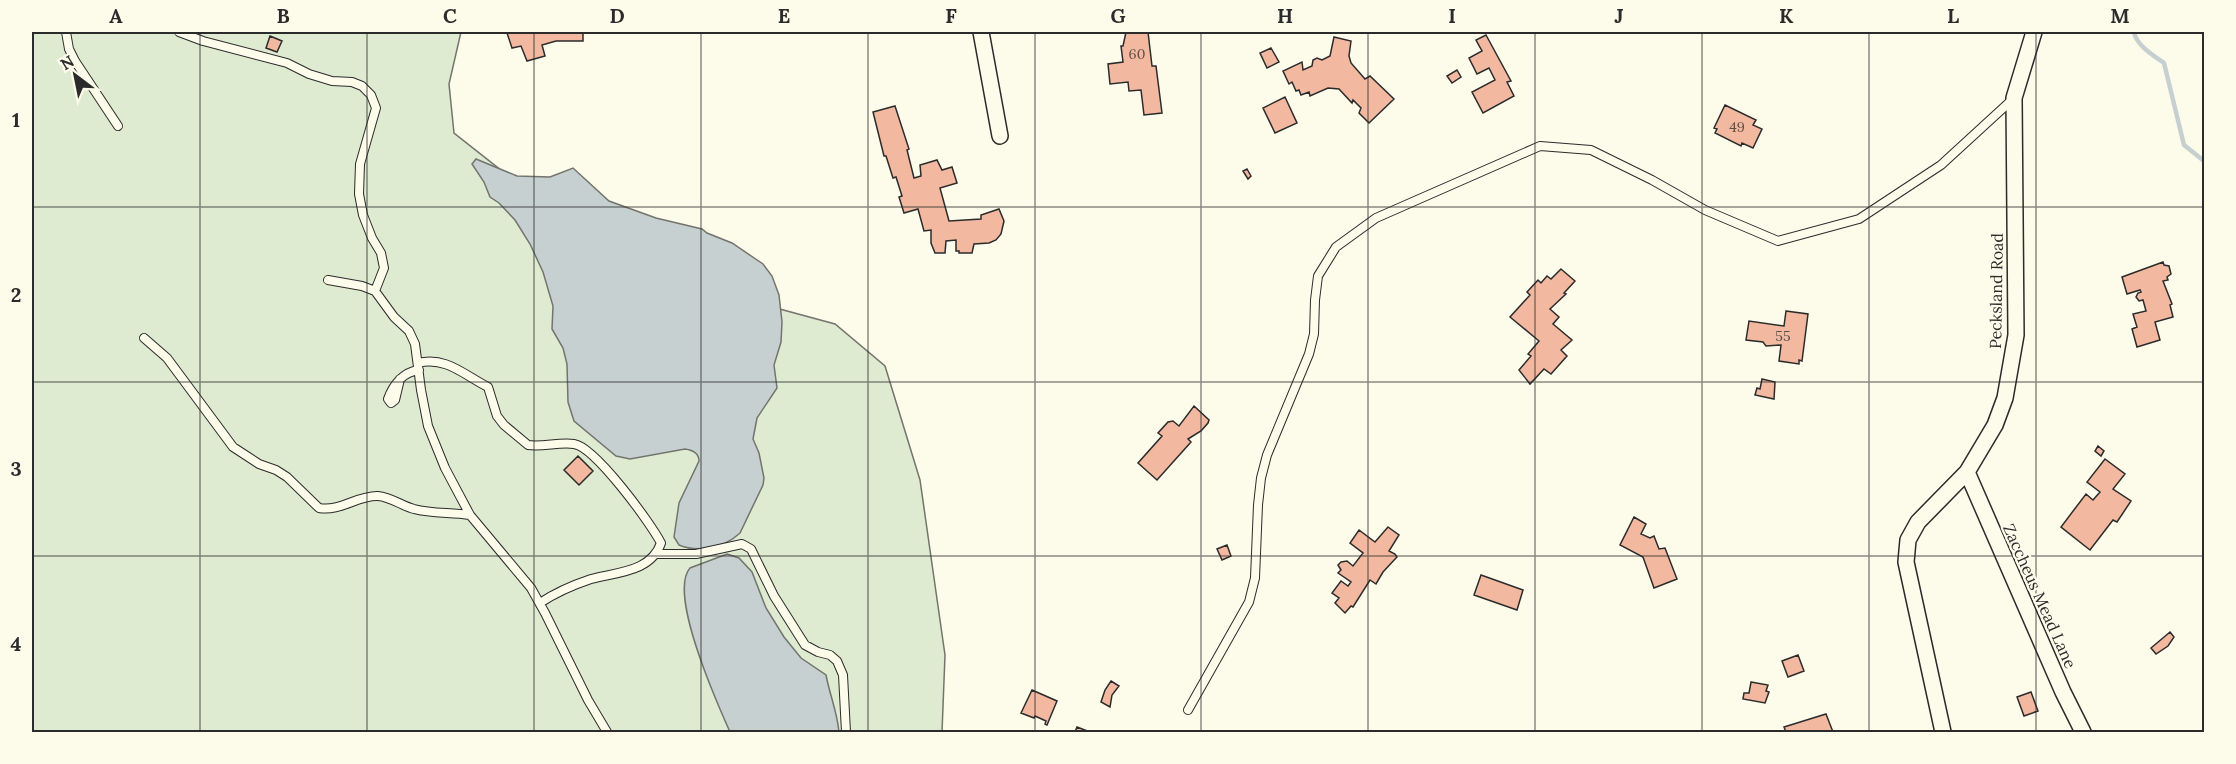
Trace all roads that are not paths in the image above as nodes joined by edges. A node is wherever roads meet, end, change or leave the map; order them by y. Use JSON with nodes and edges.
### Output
{"nodes":[{"id":1,"x":66,"y":32,"type":"edge"},
{"id":2,"x":179,"y":32,"type":"edge"},
{"id":3,"x":981,"y":32,"type":"edge"},
{"id":4,"x":2034,"y":32,"type":"edge"},
{"id":5,"x":2014,"y":98,"type":"junction"},
{"id":6,"x":118,"y":126,"type":"dead end"},
{"id":7,"x":1000,"y":136,"type":"dead end"},
{"id":8,"x":327,"y":280,"type":"dead end"},
{"id":9,"x":375,"y":291,"type":"junction"},
{"id":10,"x":144,"y":338,"type":"dead end"},
{"id":11,"x":419,"y":366,"type":"junction"},
{"id":12,"x":400,"y":379,"type":"dead end"},
{"id":13,"x":1967,"y":472,"type":"junction"},
{"id":14,"x":470,"y":515,"type":"junction"},
{"id":15,"x":658,"y":554,"type":"junction"},
{"id":16,"x":540,"y":603,"type":"junction"},
{"id":17,"x":1188,"y":710,"type":"dead end"},
{"id":18,"x":607,"y":732,"type":"edge"},
{"id":19,"x":846,"y":732,"type":"edge"},
{"id":20,"x":1943,"y":732,"type":"edge"},
{"id":21,"x":2083,"y":732,"type":"edge"}],
"edges":[{"from":1,"to":6,"type":"lane"},
{"from":2,"to":9,"type":"lane"},
{"from":3,"to":7,"type":"street"},
{"from":4,"to":5,"type":"street","name":"Pecksland Road"},
{"from":5,"to":13,"type":"street","name":"Pecksland Road"},
{"from":5,"to":17,"type":"lane"},
{"from":8,"to":9,"type":"lane"},
{"from":9,"to":11,"type":"lane"},
{"from":10,"to":14,"type":"lane"},
{"from":11,"to":12,"type":"lane"},
{"from":11,"to":14,"type":"lane"},
{"from":11,"to":15,"type":"lane"},
{"from":13,"to":20,"type":"street","name":"Pecksland Road"},
{"from":13,"to":21,"type":"street","name":"Zaccheus Mead Lane"},
{"from":14,"to":16,"type":"lane"},
{"from":15,"to":16,"type":"lane"},
{"from":15,"to":19,"type":"lane"},
{"from":16,"to":18,"type":"lane"}]}
